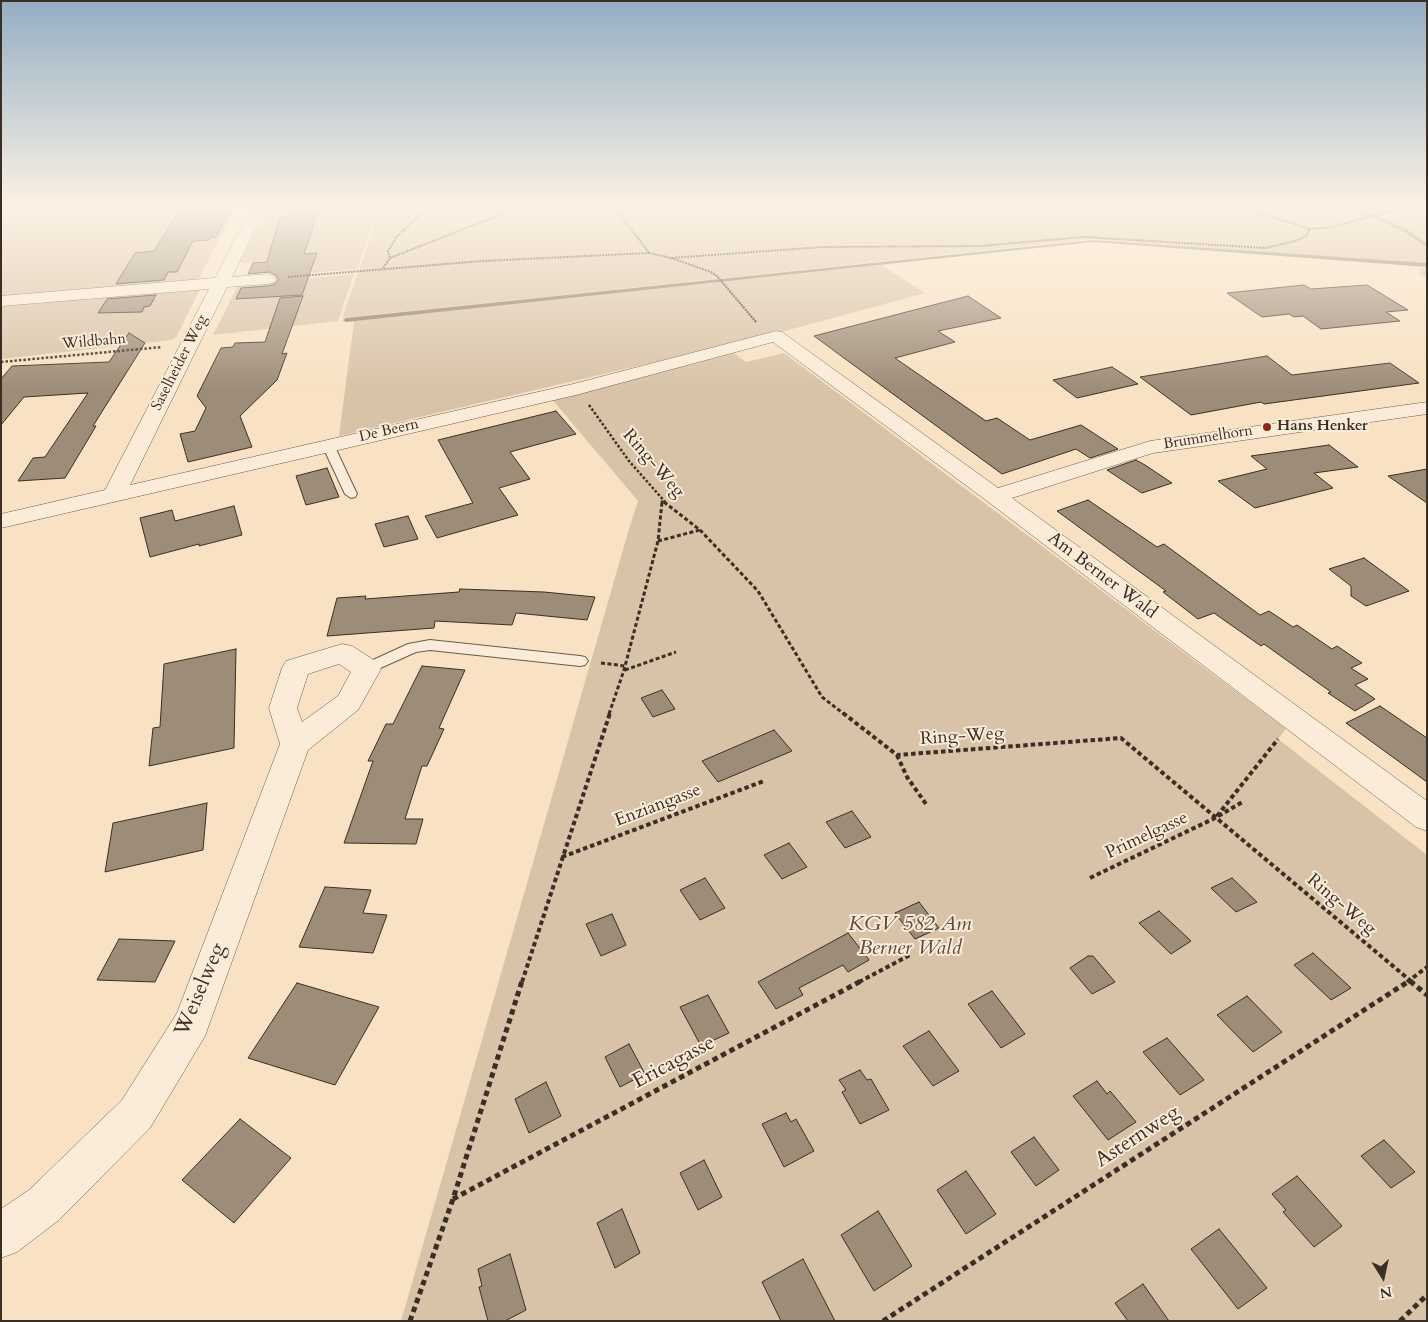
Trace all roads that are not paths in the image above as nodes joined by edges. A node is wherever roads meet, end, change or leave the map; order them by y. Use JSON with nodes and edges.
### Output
{"nodes":[{"id":1,"x":228,"y":267,"type":"edge"},
{"id":2,"x":268,"y":279,"type":"road end"},
{"id":3,"x":220,"y":282,"type":"junction"},
{"id":4,"x":1,"y":301,"type":"edge"},
{"id":5,"x":768,"y":331,"type":"joint"},
{"id":6,"x":1427,"y":408,"type":"edge"},
{"id":7,"x":328,"y":445,"type":"junction"},
{"id":8,"x":114,"y":494,"type":"junction"},
{"id":9,"x":352,"y":494,"type":"dead end"},
{"id":10,"x":995,"y":496,"type":"junction"},
{"id":11,"x":1,"y":521,"type":"edge"},
{"id":12,"x":580,"y":661,"type":"dead end"},
{"id":13,"x":367,"y":669,"type":"junction"},
{"id":14,"x":295,"y":744,"type":"junction"},
{"id":15,"x":1427,"y":818,"type":"edge"},
{"id":16,"x":1,"y":1236,"type":"edge"}],
"edges":[{"from":1,"to":3,"type":"street","name":"Saselheider Weg"},
{"from":2,"to":3,"type":"street"},
{"from":3,"to":4,"type":"street"},
{"from":3,"to":8,"type":"street","name":"Saselheider Weg"},
{"from":5,"to":7,"type":"street","name":"De Beern"},
{"from":5,"to":10,"type":"street","name":"Am Berner Wald"},
{"from":6,"to":10,"type":"street","name":"Brummelhorn"},
{"from":7,"to":8,"type":"street","name":"De Beern"},
{"from":7,"to":9,"type":"lane"},
{"from":8,"to":11,"type":"street","name":"De Beern"},
{"from":10,"to":15,"type":"street","name":"Am Berner Wald"},
{"from":12,"to":13,"type":"lane"},
{"from":13,"to":14,"type":"street"},
{"from":13,"to":14,"type":"street"},
{"from":14,"to":16,"type":"street","name":"Weiselweg"}]}
